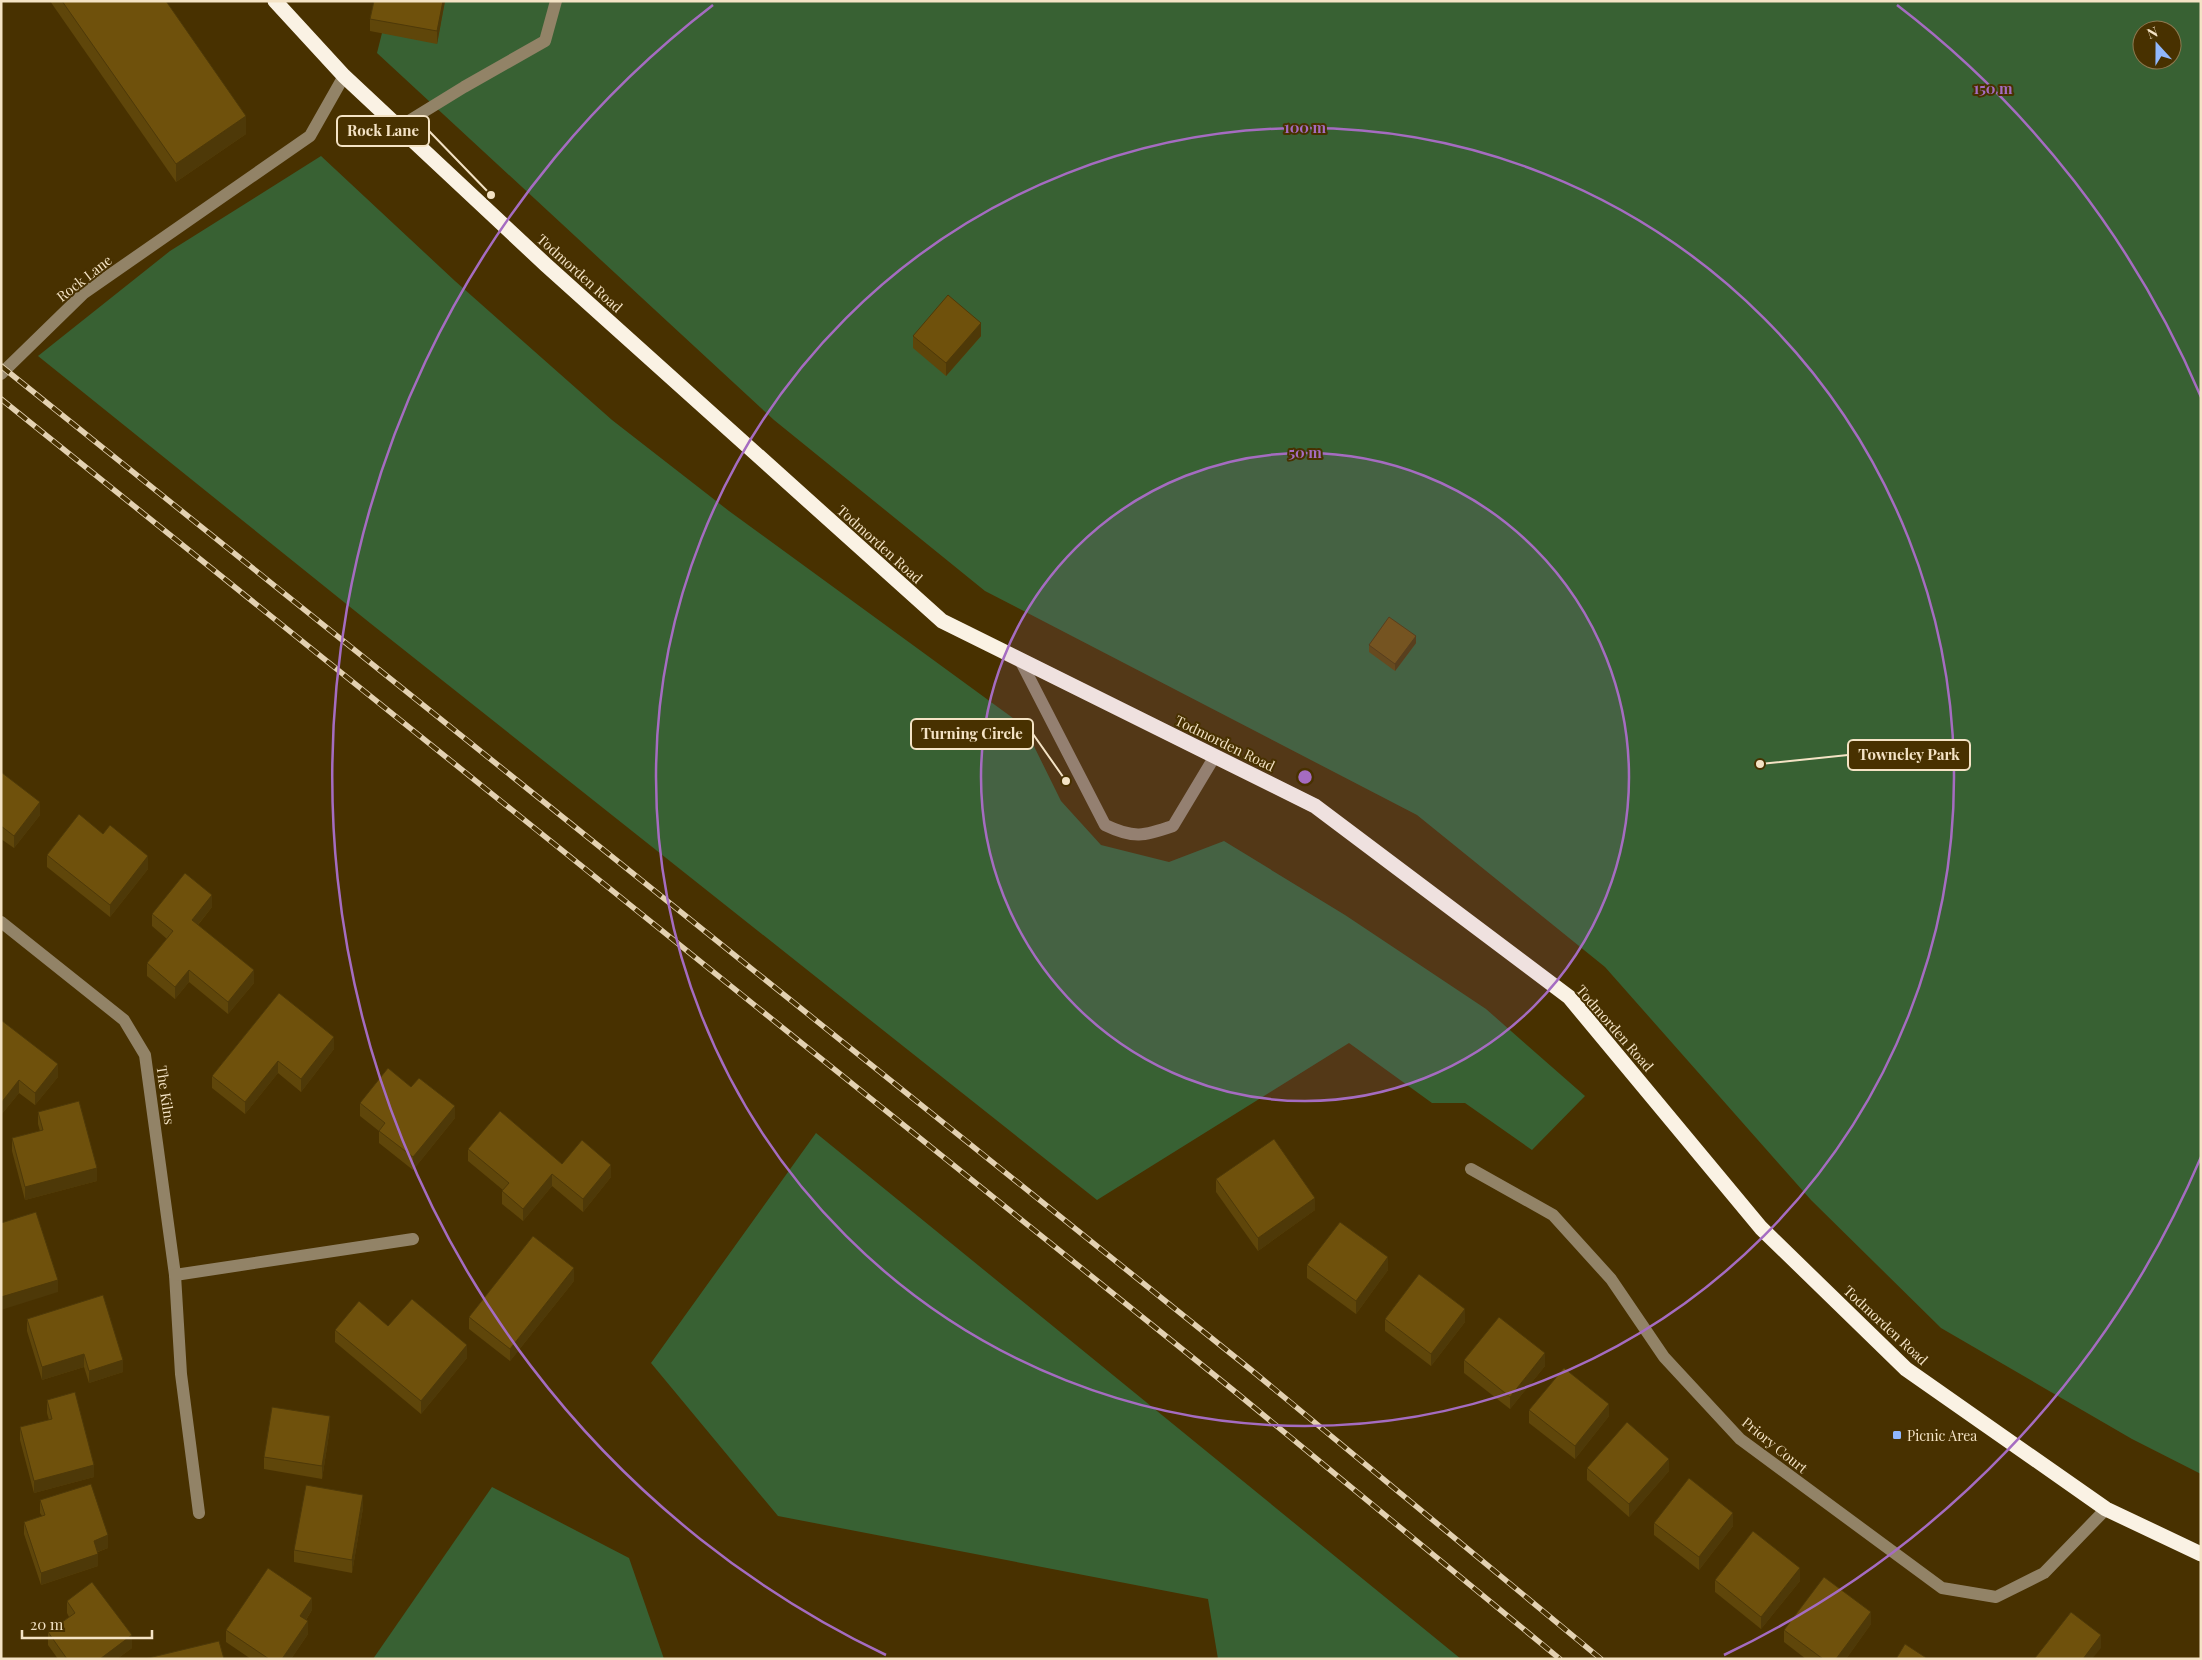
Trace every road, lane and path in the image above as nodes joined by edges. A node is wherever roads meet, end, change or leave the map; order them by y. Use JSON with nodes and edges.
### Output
{"nodes":[{"id":1,"x":275,"y":1,"type":"edge"},
{"id":2,"x":556,"y":1,"type":"edge"},
{"id":3,"x":344,"y":76,"type":"junction"},
{"id":4,"x":399,"y":127,"type":"junction"},
{"id":5,"x":1,"y":374,"type":"edge"},
{"id":6,"x":1020,"y":660,"type":"junction"},
{"id":7,"x":1215,"y":756,"type":"junction"},
{"id":8,"x":1,"y":922,"type":"edge"},
{"id":9,"x":1472,"y":1169,"type":"dead end"},
{"id":10,"x":413,"y":1239,"type":"dead end"},
{"id":11,"x":175,"y":1275,"type":"junction"},
{"id":12,"x":2106,"y":1509,"type":"junction"},
{"id":13,"x":199,"y":1513,"type":"dead end"},
{"id":14,"x":2201,"y":1554,"type":"edge"}],
"edges":[{"from":1,"to":3,"type":"highway","name":"Todmorden Road"},
{"from":2,"to":4,"type":"street"},
{"from":3,"to":4,"type":"highway","name":"Todmorden Road"},
{"from":3,"to":5,"type":"street","name":"Rock Lane"},
{"from":4,"to":6,"type":"highway","name":"Todmorden Road"},
{"from":6,"to":7,"type":"highway","name":"Todmorden Road"},
{"from":6,"to":7,"type":"street"},
{"from":7,"to":12,"type":"highway","name":"Todmorden Road"},
{"from":8,"to":11,"type":"street","name":"The Kilns"},
{"from":9,"to":12,"type":"street","name":"Priory Court"},
{"from":10,"to":11,"type":"street"},
{"from":11,"to":13,"type":"street","name":"The Kilns"},
{"from":12,"to":14,"type":"highway","name":"Todmorden Road"}]}
